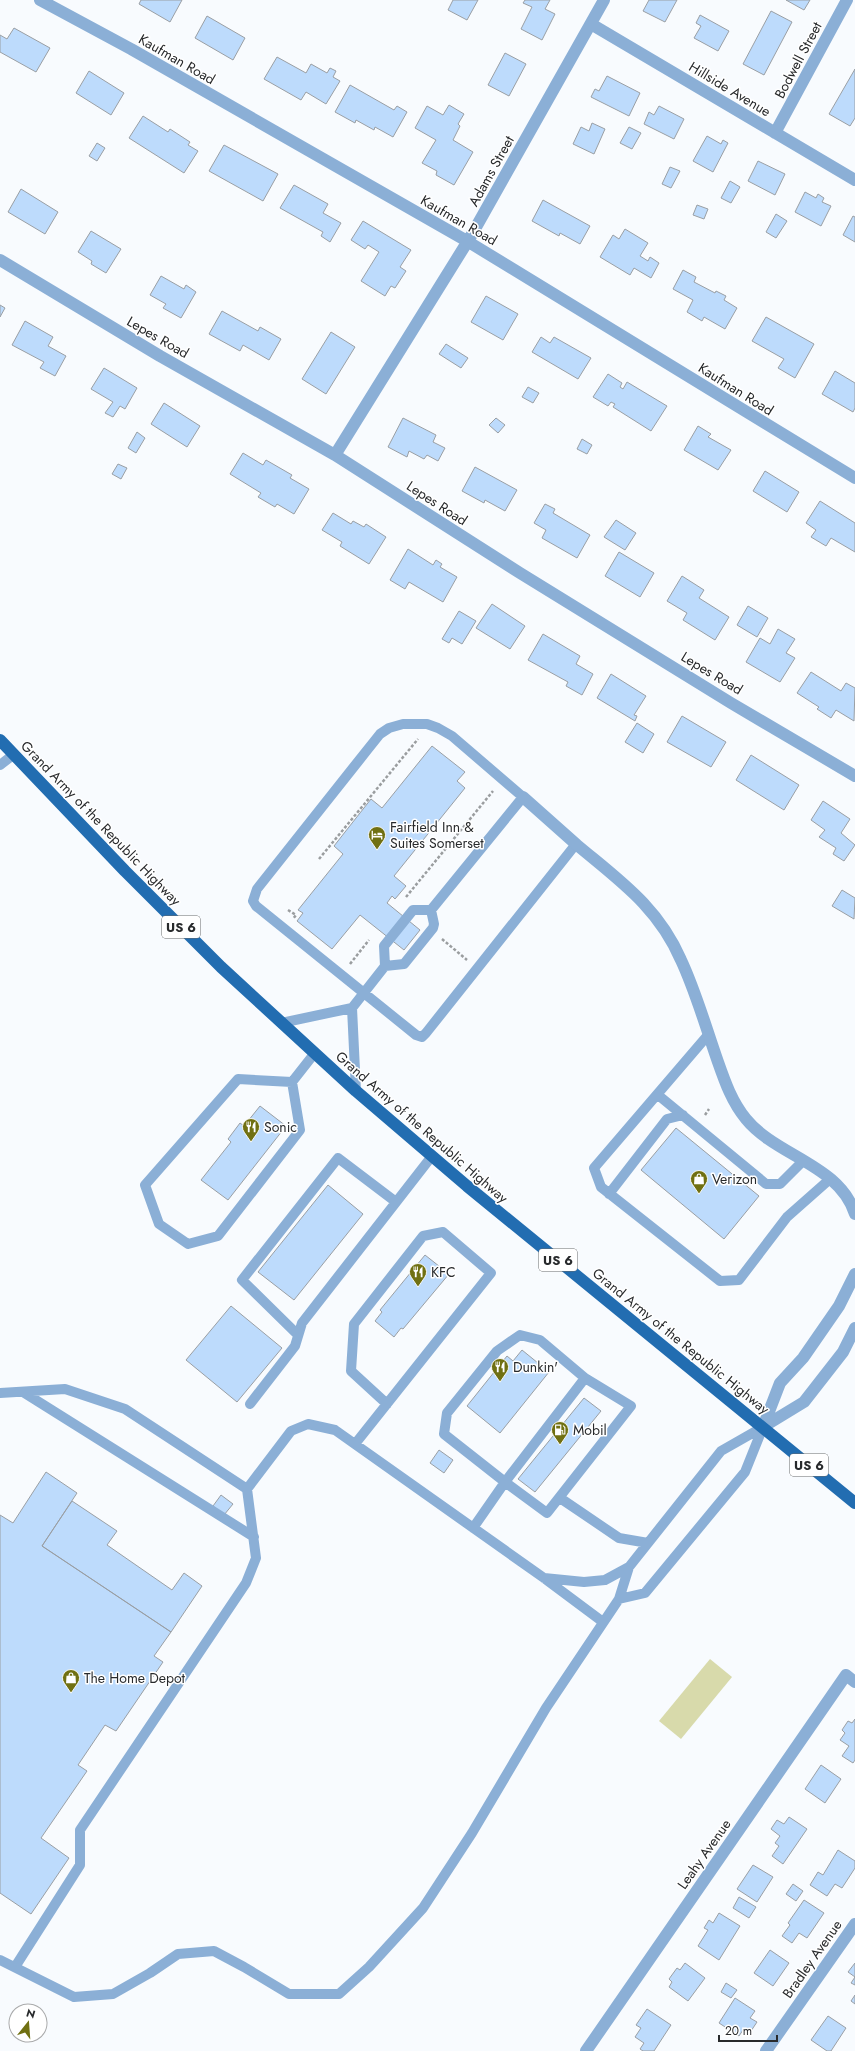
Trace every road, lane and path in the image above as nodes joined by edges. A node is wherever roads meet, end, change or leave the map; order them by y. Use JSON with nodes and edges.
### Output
{"nodes":[{"id":1,"x":40,"y":0,"type":"edge"},
{"id":2,"x":604,"y":0,"type":"edge"},
{"id":3,"x":847,"y":0,"type":"edge"},
{"id":4,"x":591,"y":24,"type":"junction"},
{"id":5,"x":775,"y":133,"type":"junction"},
{"id":6,"x":855,"y":180,"type":"edge"},
{"id":7,"x":468,"y":241,"type":"junction"},
{"id":8,"x":0,"y":260,"type":"edge"},
{"id":9,"x":335,"y":455,"type":"junction"},
{"id":10,"x":855,"y":478,"type":"edge"},
{"id":11,"x":420,"y":737,"type":"dead end"},
{"id":12,"x":0,"y":740,"type":"edge"},
{"id":13,"x":13,"y":755,"type":"junction"},
{"id":14,"x":0,"y":765,"type":"edge"},
{"id":15,"x":855,"y":776,"type":"edge"},
{"id":16,"x":494,"y":789,"type":"dead end"},
{"id":17,"x":523,"y":797,"type":"junction"},
{"id":18,"x":576,"y":844,"type":"junction"},
{"id":19,"x":319,"y":859,"type":"dead end"},
{"id":20,"x":403,"y":900,"type":"dead end"},
{"id":21,"x":288,"y":910,"type":"dead end"},
{"id":22,"x":431,"y":910,"type":"junction"},
{"id":23,"x":298,"y":925,"type":"dead end"},
{"id":24,"x":372,"y":937,"type":"dead end"},
{"id":25,"x":441,"y":939,"type":"dead end"},
{"id":26,"x":471,"y":963,"type":"dead end"},
{"id":27,"x":385,"y":966,"type":"junction"},
{"id":28,"x":348,"y":967,"type":"dead end"},
{"id":29,"x":364,"y":993,"type":"junction"},
{"id":30,"x":352,"y":1008,"type":"junction"},
{"id":31,"x":281,"y":1023,"type":"junction"},
{"id":32,"x":708,"y":1035,"type":"junction"},
{"id":33,"x":314,"y":1054,"type":"junction"},
{"id":34,"x":292,"y":1082,"type":"junction"},
{"id":35,"x":356,"y":1091,"type":"junction"},
{"id":36,"x":658,"y":1095,"type":"junction"},
{"id":37,"x":683,"y":1115,"type":"junction"},
{"id":38,"x":432,"y":1156,"type":"junction"},
{"id":39,"x":803,"y":1161,"type":"junction"},
{"id":40,"x":830,"y":1179,"type":"junction"},
{"id":41,"x":609,"y":1194,"type":"junction"},
{"id":42,"x":396,"y":1202,"type":"junction"},
{"id":43,"x":855,"y":1214,"type":"edge"},
{"id":44,"x":855,"y":1274,"type":"edge"},
{"id":45,"x":855,"y":1328,"type":"edge"},
{"id":46,"x":298,"y":1335,"type":"junction"},
{"id":47,"x":585,"y":1378,"type":"junction"},
{"id":48,"x":23,"y":1392,"type":"junction"},
{"id":49,"x":0,"y":1393,"type":"edge"},
{"id":50,"x":250,"y":1404,"type":"dead end"},
{"id":51,"x":387,"y":1404,"type":"junction"},
{"id":52,"x":763,"y":1427,"type":"junction"},
{"id":53,"x":354,"y":1444,"type":"junction"},
{"id":54,"x":505,"y":1482,"type":"junction"},
{"id":55,"x":247,"y":1489,"type":"junction"},
{"id":56,"x":560,"y":1498,"type":"junction"},
{"id":57,"x":855,"y":1503,"type":"edge"},
{"id":58,"x":473,"y":1528,"type":"junction"},
{"id":59,"x":254,"y":1537,"type":"junction"},
{"id":60,"x":648,"y":1544,"type":"junction"},
{"id":61,"x":629,"y":1567,"type":"junction"},
{"id":62,"x":544,"y":1578,"type":"junction"},
{"id":63,"x":619,"y":1599,"type":"junction"},
{"id":64,"x":603,"y":1622,"type":"junction"},
{"id":65,"x":850,"y":1678,"type":"edge"},
{"id":66,"x":855,"y":1924,"type":"edge"},
{"id":67,"x":0,"y":1960,"type":"edge"},
{"id":68,"x":15,"y":1967,"type":"junction"},
{"id":69,"x":586,"y":2051,"type":"edge"},
{"id":70,"x":766,"y":2051,"type":"edge"}],
"edges":[{"from":1,"to":7,"type":"street","name":"Kaufman Road"},
{"from":2,"to":4,"type":"street","name":"Adams Street"},
{"from":3,"to":5,"type":"street","name":"Bodwell Street"},
{"from":4,"to":5,"type":"street","name":"Hillside Avenue"},
{"from":4,"to":7,"type":"street","name":"Adams Street"},
{"from":5,"to":6,"type":"street","name":"Hillside Avenue"},
{"from":7,"to":9,"type":"street","name":"Adams Street"},
{"from":7,"to":10,"type":"street","name":"Kaufman Road"},
{"from":8,"to":9,"type":"street","name":"Lepes Road"},
{"from":9,"to":15,"type":"street","name":"Lepes Road"},
{"from":11,"to":19,"type":"path"},
{"from":12,"to":13,"type":"main road","name":"Grand Army of the Republic Highway","number":"US 6"},
{"from":13,"to":14,"type":"lane"},
{"from":13,"to":31,"type":"main road","name":"Grand Army of the Republic Highway","number":"US 6"},
{"from":16,"to":20,"type":"path"},
{"from":17,"to":18,"type":"street"},
{"from":17,"to":22,"type":"lane"},
{"from":17,"to":29,"type":"lane"},
{"from":18,"to":29,"type":"lane"},
{"from":18,"to":32,"type":"street"},
{"from":21,"to":23,"type":"path"},
{"from":22,"to":27,"type":"lane"},
{"from":22,"to":27,"type":"lane"},
{"from":24,"to":28,"type":"path"},
{"from":25,"to":26,"type":"path"},
{"from":27,"to":29,"type":"lane"},
{"from":29,"to":30,"type":"lane"},
{"from":30,"to":31,"type":"lane"},
{"from":30,"to":35,"type":"lane"},
{"from":31,"to":33,"type":"main road","name":"Grand Army of the Republic Highway","number":"US 6"},
{"from":32,"to":36,"type":"lane"},
{"from":32,"to":39,"type":"street"},
{"from":33,"to":34,"type":"lane"},
{"from":33,"to":35,"type":"main road","name":"Grand Army of the Republic Highway","number":"US 6"},
{"from":34,"to":34,"type":"lane"},
{"from":35,"to":38,"type":"main road","name":"Grand Army of the Republic Highway","number":"US 6"},
{"from":36,"to":37,"type":"lane"},
{"from":36,"to":41,"type":"lane"},
{"from":37,"to":39,"type":"lane"},
{"from":37,"to":41,"type":"lane"},
{"from":38,"to":42,"type":"lane"},
{"from":38,"to":52,"type":"main road","name":"Grand Army of the Republic Highway","number":"US 6"},
{"from":39,"to":40,"type":"street"},
{"from":40,"to":41,"type":"lane"},
{"from":40,"to":43,"type":"street"},
{"from":42,"to":46,"type":"lane"},
{"from":42,"to":46,"type":"lane"},
{"from":44,"to":52,"type":"street"},
{"from":45,"to":52,"type":"street"},
{"from":46,"to":50,"type":"lane"},
{"from":47,"to":54,"type":"lane"},
{"from":47,"to":54,"type":"lane"},
{"from":47,"to":56,"type":"lane"},
{"from":48,"to":49,"type":"lane"},
{"from":48,"to":55,"type":"lane"},
{"from":48,"to":59,"type":"lane"},
{"from":51,"to":51,"type":"lane"},
{"from":51,"to":53,"type":"lane"},
{"from":52,"to":57,"type":"main road","name":"Grand Army of the Republic Highway","number":"US 6"},
{"from":52,"to":60,"type":"lane"},
{"from":52,"to":63,"type":"lane"},
{"from":53,"to":55,"type":"lane"},
{"from":53,"to":58,"type":"lane"},
{"from":54,"to":56,"type":"lane"},
{"from":54,"to":58,"type":"lane"},
{"from":55,"to":59,"type":"lane"},
{"from":56,"to":60,"type":"lane"},
{"from":58,"to":62,"type":"lane"},
{"from":59,"to":68,"type":"lane"},
{"from":60,"to":61,"type":"lane"},
{"from":61,"to":62,"type":"lane"},
{"from":61,"to":63,"type":"lane"},
{"from":62,"to":64,"type":"lane"},
{"from":63,"to":64,"type":"lane"},
{"from":64,"to":68,"type":"lane"},
{"from":65,"to":69,"type":"street","name":"Leahy Avenue"},
{"from":66,"to":70,"type":"street","name":"Bradley Avenue"},
{"from":67,"to":68,"type":"lane"}]}
